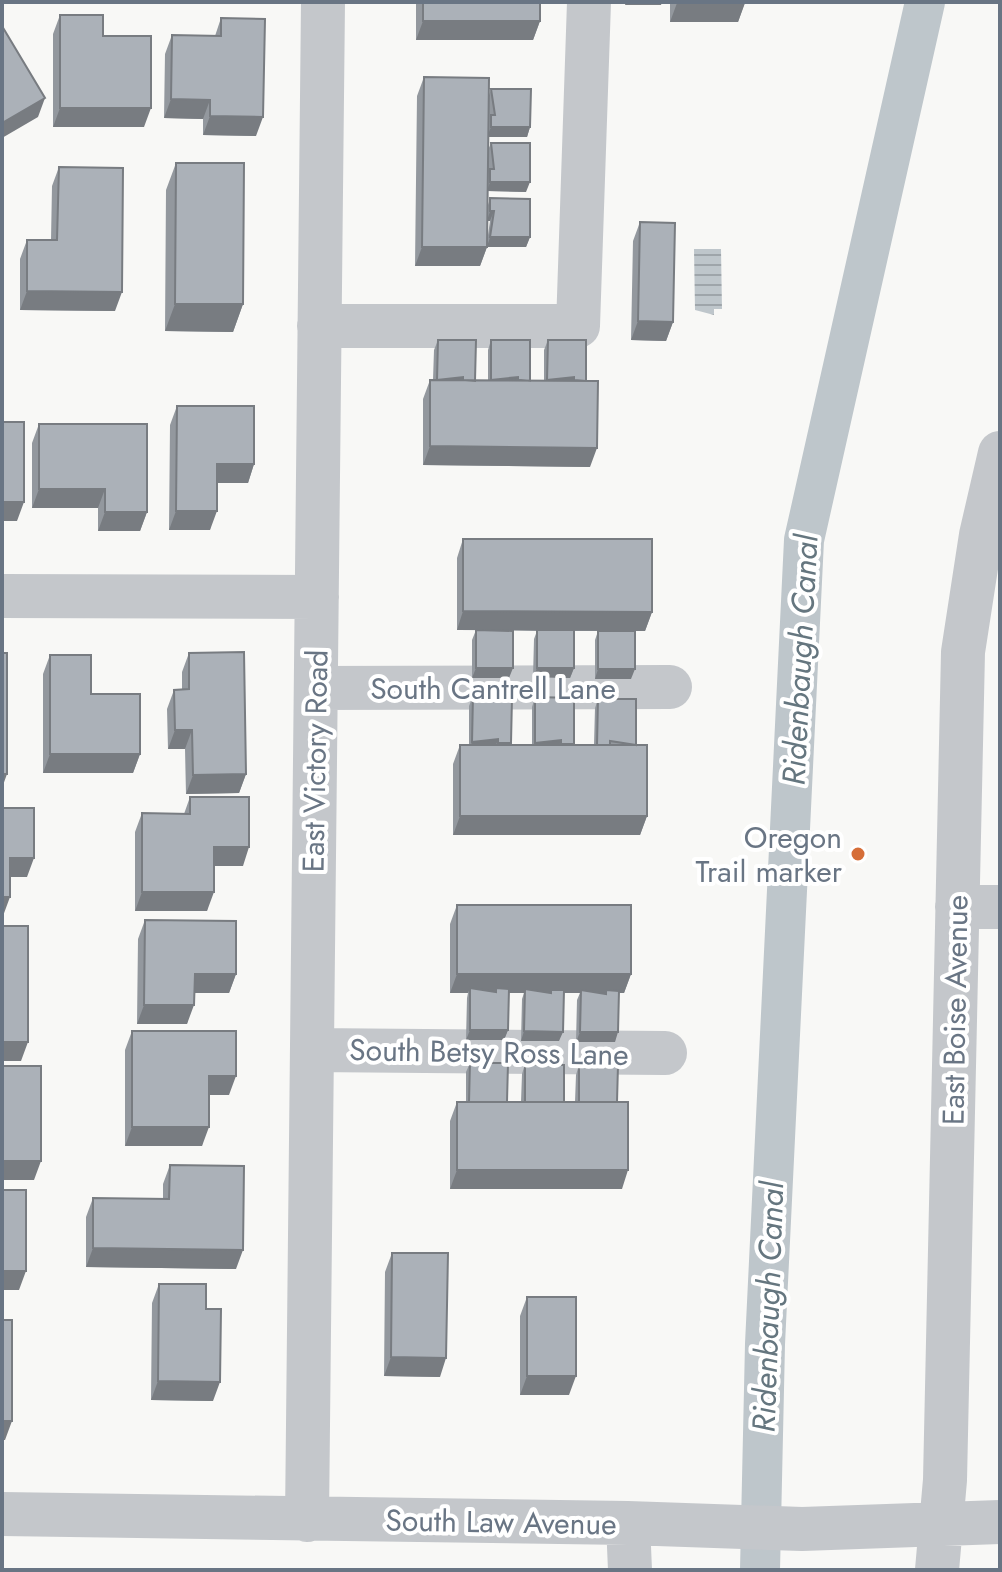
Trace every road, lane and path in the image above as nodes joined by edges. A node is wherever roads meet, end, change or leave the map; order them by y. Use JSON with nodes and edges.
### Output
{"nodes":[{"id":1,"x":323,"y":2,"type":"edge"},
{"id":2,"x":589,"y":2,"type":"edge"},
{"id":3,"x":319,"y":326,"type":"junction"},
{"id":4,"x":1000,"y":453,"type":"edge"},
{"id":5,"x":2,"y":596,"type":"edge"},
{"id":6,"x":317,"y":597,"type":"junction"},
{"id":7,"x":670,"y":687,"type":"dead end"},
{"id":8,"x":316,"y":688,"type":"junction"},
{"id":9,"x":957,"y":907,"type":"junction"},
{"id":10,"x":1000,"y":907,"type":"edge"},
{"id":11,"x":312,"y":1050,"type":"junction"},
{"id":12,"x":665,"y":1053,"type":"dead end"},
{"id":13,"x":2,"y":1514,"type":"edge"},
{"id":14,"x":307,"y":1520,"type":"junction"},
{"id":15,"x":1000,"y":1522,"type":"edge"},
{"id":16,"x":628,"y":1523,"type":"junction"},
{"id":17,"x":943,"y":1523,"type":"junction"},
{"id":18,"x":630,"y":1570,"type":"edge"},
{"id":19,"x":937,"y":1570,"type":"edge"}],
"edges":[{"from":1,"to":3,"type":"street","name":"East Victory Road"},
{"from":2,"to":3,"type":"street"},
{"from":3,"to":6,"type":"street","name":"East Victory Road"},
{"from":4,"to":9,"type":"street","name":"East Boise Avenue"},
{"from":5,"to":6,"type":"street"},
{"from":6,"to":8,"type":"street","name":"East Victory Road"},
{"from":7,"to":8,"type":"street","name":"South Cantrell Lane"},
{"from":8,"to":11,"type":"street","name":"East Victory Road"},
{"from":9,"to":10,"type":"street"},
{"from":9,"to":17,"type":"street","name":"East Boise Avenue"},
{"from":11,"to":12,"type":"street","name":"South Betsy Ross Lane"},
{"from":11,"to":14,"type":"street","name":"East Victory Road"},
{"from":13,"to":14,"type":"street","name":"South Law Avenue"},
{"from":14,"to":16,"type":"street","name":"South Law Avenue"},
{"from":15,"to":17,"type":"street","name":"South Law Avenue"},
{"from":16,"to":17,"type":"street","name":"South Law Avenue"},
{"from":16,"to":18,"type":"street"},
{"from":17,"to":19,"type":"street","name":"East Boise Avenue"}]}
